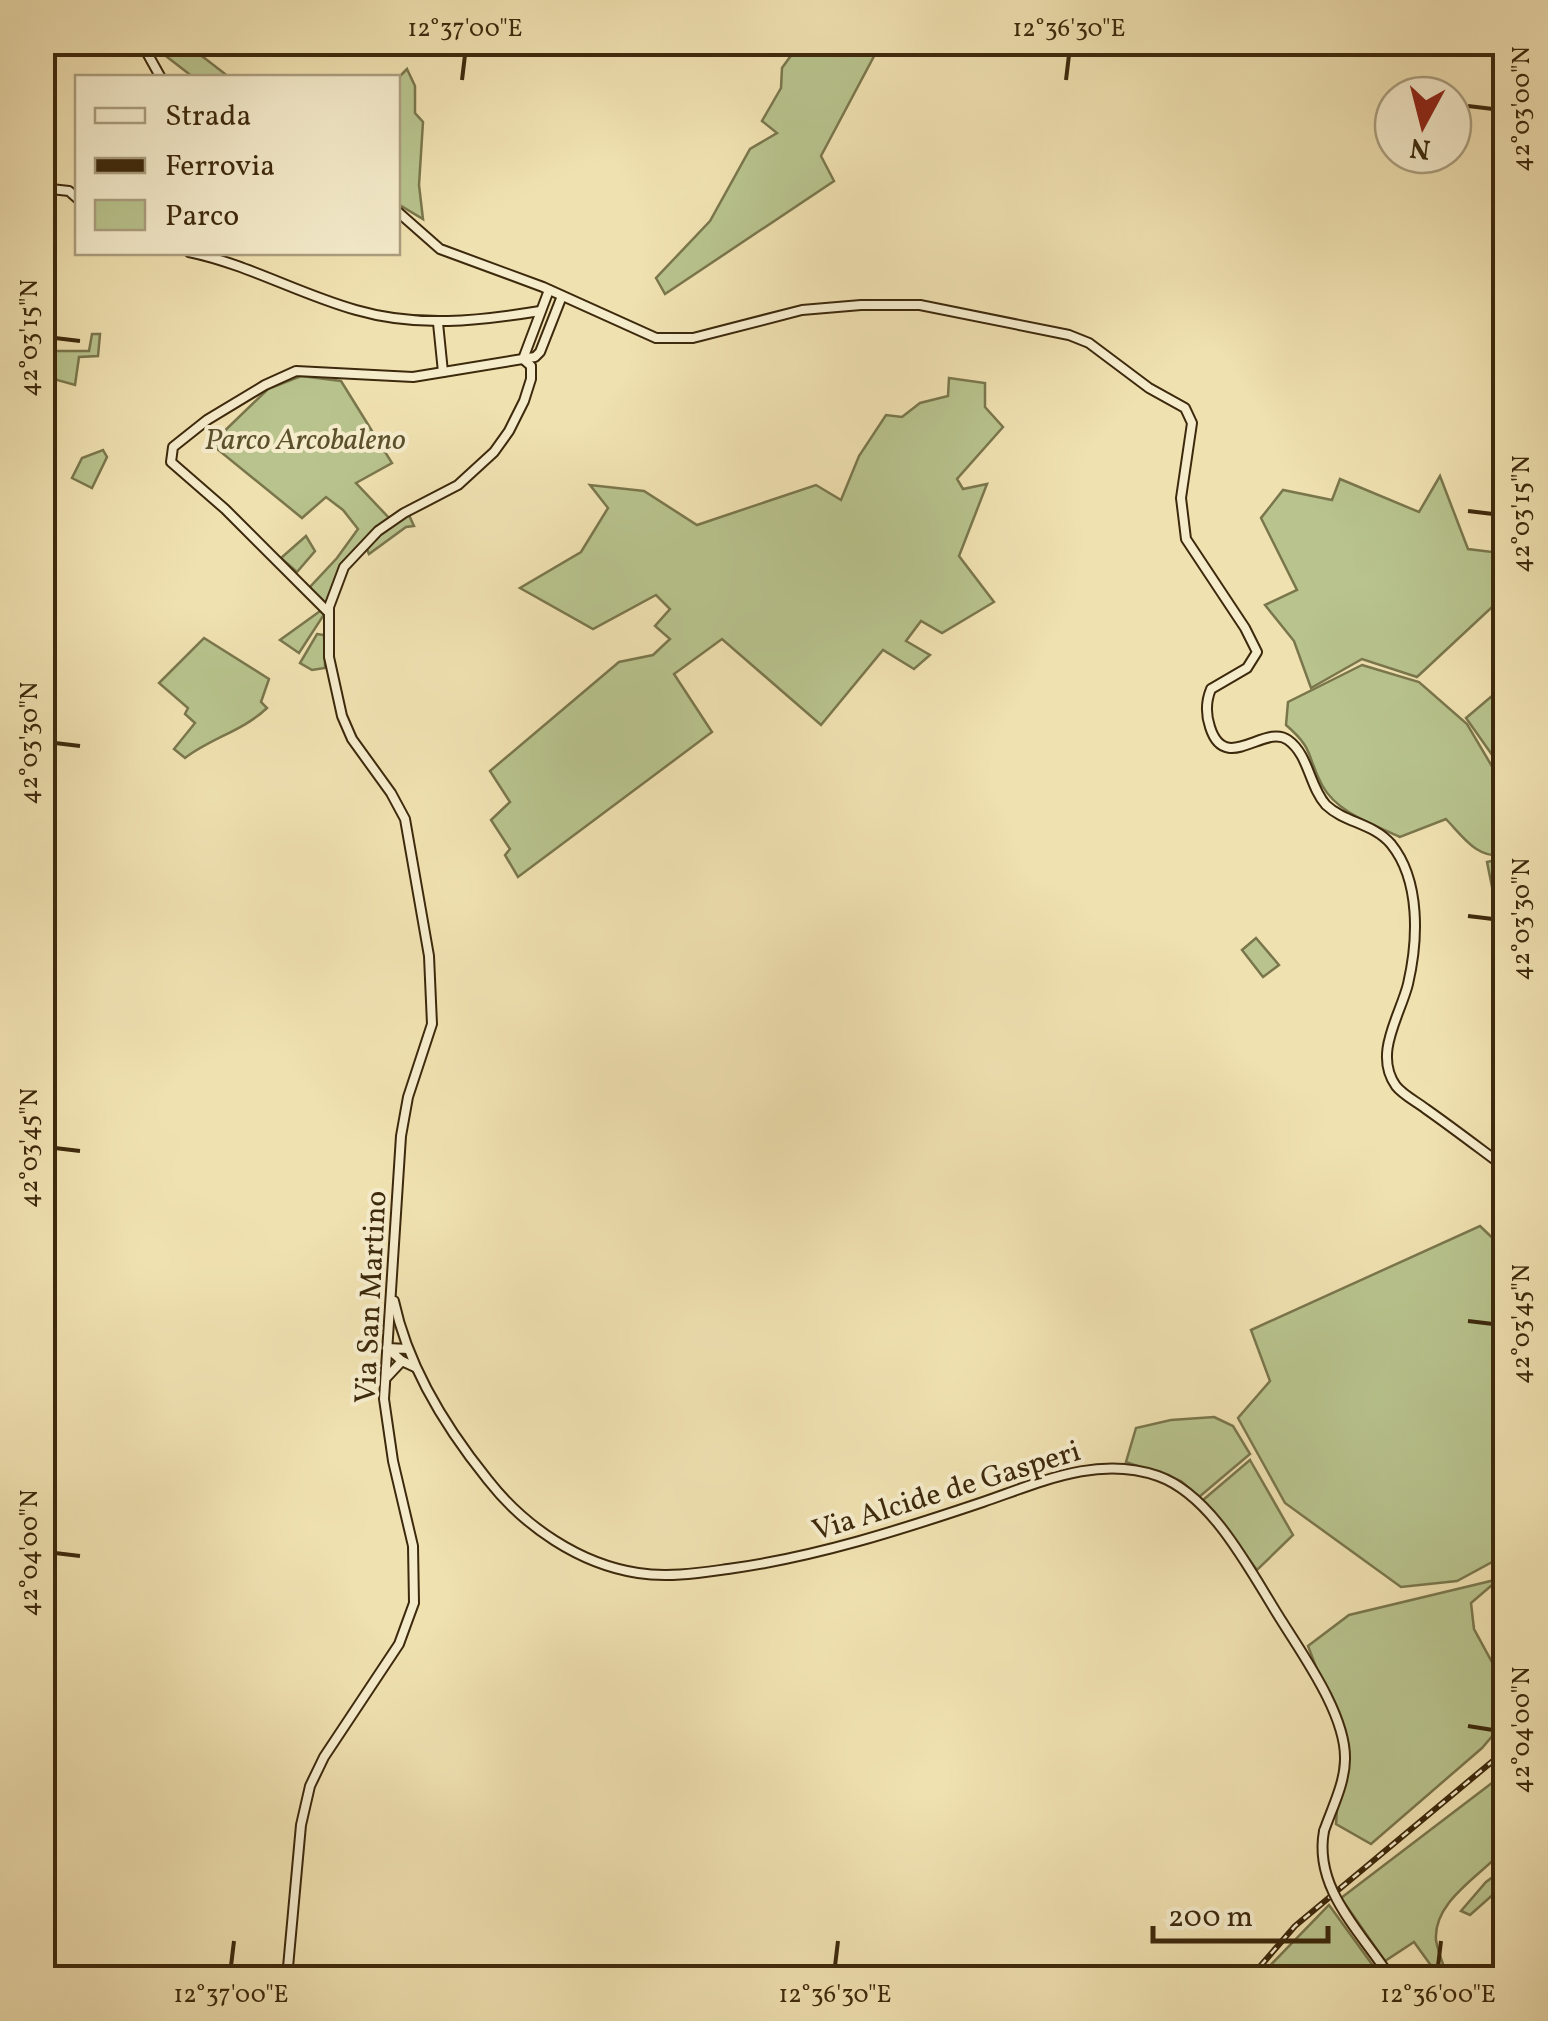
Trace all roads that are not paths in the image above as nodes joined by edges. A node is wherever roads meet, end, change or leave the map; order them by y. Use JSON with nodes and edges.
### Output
{"nodes":[{"id":1,"x":141,"y":43,"type":"edge"},
{"id":2,"x":159,"y":75,"type":"edge"},
{"id":3,"x":42,"y":188,"type":"edge"},
{"id":4,"x":75,"y":197,"type":"edge"},
{"id":5,"x":400,"y":214,"type":"edge"},
{"id":6,"x":202,"y":255,"type":"edge"},
{"id":7,"x":549,"y":290,"type":"junction"},
{"id":8,"x":562,"y":296,"type":"junction"},
{"id":9,"x":535,"y":312,"type":"junction"},
{"id":10,"x":438,"y":323,"type":"junction"},
{"id":11,"x":523,"y":359,"type":"junction"},
{"id":12,"x":443,"y":372,"type":"junction"},
{"id":13,"x":328,"y":612,"type":"junction"},
{"id":14,"x":1506,"y":1168,"type":"edge"},
{"id":15,"x":392,"y":1292,"type":"junction"},
{"id":16,"x":387,"y":1348,"type":"junction"},
{"id":17,"x":408,"y":1350,"type":"junction"},
{"id":18,"x":402,"y":1361,"type":"junction"},
{"id":19,"x":417,"y":1368,"type":"junction"},
{"id":20,"x":384,"y":1391,"type":"junction"},
{"id":21,"x":287,"y":1978,"type":"edge"},
{"id":22,"x":1391,"y":1978,"type":"edge"}],
"edges":[{"from":1,"to":2,"type":"street"},
{"from":3,"to":4,"type":"street"},
{"from":5,"to":7,"type":"street"},
{"from":6,"to":10,"type":"street"},
{"from":7,"to":8,"type":"street"},
{"from":7,"to":9,"type":"street"},
{"from":8,"to":11,"type":"street"},
{"from":8,"to":14,"type":"street"},
{"from":9,"to":10,"type":"street"},
{"from":9,"to":11,"type":"street"},
{"from":10,"to":12,"type":"street"},
{"from":11,"to":12,"type":"street"},
{"from":11,"to":13,"type":"street"},
{"from":12,"to":13,"type":"street"},
{"from":13,"to":15,"type":"street","name":"Via San Martino"},
{"from":15,"to":16,"type":"street","name":"Via San Martino"},
{"from":15,"to":17,"type":"street","name":"Via Alcide de Gasperi"},
{"from":16,"to":17,"type":"street"},
{"from":16,"to":18,"type":"street"},
{"from":16,"to":20,"type":"street","name":"Via San Martino"},
{"from":17,"to":19,"type":"street","name":"Via Alcide de Gasperi"},
{"from":18,"to":19,"type":"street"},
{"from":18,"to":20,"type":"street"},
{"from":19,"to":22,"type":"street","name":"Via Alcide de Gasperi","bridge":true},
{"from":20,"to":21,"type":"street","name":"Via San Martino"}]}
